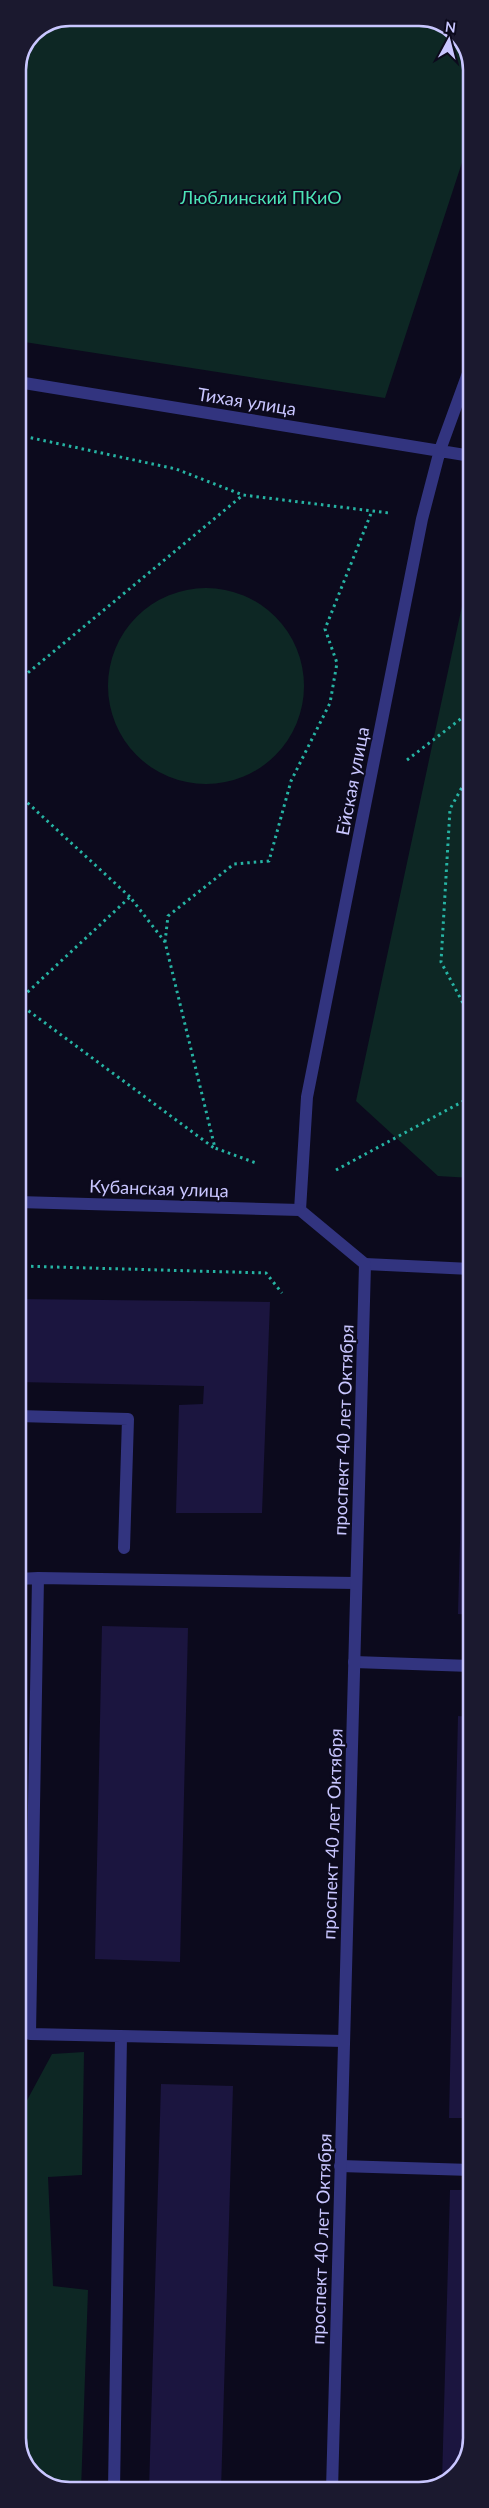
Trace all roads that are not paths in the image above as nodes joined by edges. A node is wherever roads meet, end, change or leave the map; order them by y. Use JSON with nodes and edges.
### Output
{"nodes":[{"id":1,"x":26,"y":383,"type":"edge"},
{"id":2,"x":462,"y":389,"type":"edge"},
{"id":3,"x":440,"y":450,"type":"junction"},
{"id":4,"x":462,"y":454,"type":"edge"},
{"id":5,"x":26,"y":1202,"type":"edge"},
{"id":6,"x":300,"y":1210,"type":"junction"},
{"id":7,"x":365,"y":1264,"type":"junction"},
{"id":8,"x":463,"y":1269,"type":"edge"},
{"id":9,"x":27,"y":1416,"type":"edge"},
{"id":10,"x":124,"y":1548,"type":"dead end"},
{"id":11,"x":38,"y":1578,"type":"junction"},
{"id":12,"x":27,"y":1579,"type":"edge"},
{"id":13,"x":356,"y":1584,"type":"junction"},
{"id":14,"x":354,"y":1662,"type":"junction"},
{"id":15,"x":463,"y":1666,"type":"edge"},
{"id":16,"x":121,"y":2036,"type":"junction"},
{"id":17,"x":344,"y":2041,"type":"junction"},
{"id":18,"x":340,"y":2166,"type":"junction"},
{"id":19,"x":463,"y":2170,"type":"edge"},
{"id":20,"x":332,"y":2481,"type":"edge"},
{"id":21,"x":114,"y":2482,"type":"edge"}],
"edges":[{"from":1,"to":3,"type":"street","name":"Тихая улица"},
{"from":2,"to":3,"type":"street","name":"Ейская улица"},
{"from":3,"to":4,"type":"street","name":"Тихая улица"},
{"from":3,"to":6,"type":"street","name":"Ейская улица"},
{"from":5,"to":6,"type":"street","name":"Кубанская улица"},
{"from":6,"to":7,"type":"street"},
{"from":7,"to":8,"type":"street"},
{"from":7,"to":13,"type":"street","name":"проспект 40 лет Октября"},
{"from":9,"to":10,"type":"street"},
{"from":11,"to":12,"type":"street"},
{"from":11,"to":13,"type":"street"},
{"from":11,"to":16,"type":"street"},
{"from":13,"to":14,"type":"street","name":"проспект 40 лет Октября"},
{"from":14,"to":15,"type":"street"},
{"from":14,"to":17,"type":"street","name":"проспект 40 лет Октября"},
{"from":16,"to":17,"type":"street"},
{"from":16,"to":21,"type":"street"},
{"from":17,"to":18,"type":"street","name":"проспект 40 лет Октября"},
{"from":18,"to":19,"type":"street"},
{"from":18,"to":20,"type":"street","name":"проспект 40 лет Октября"}]}
